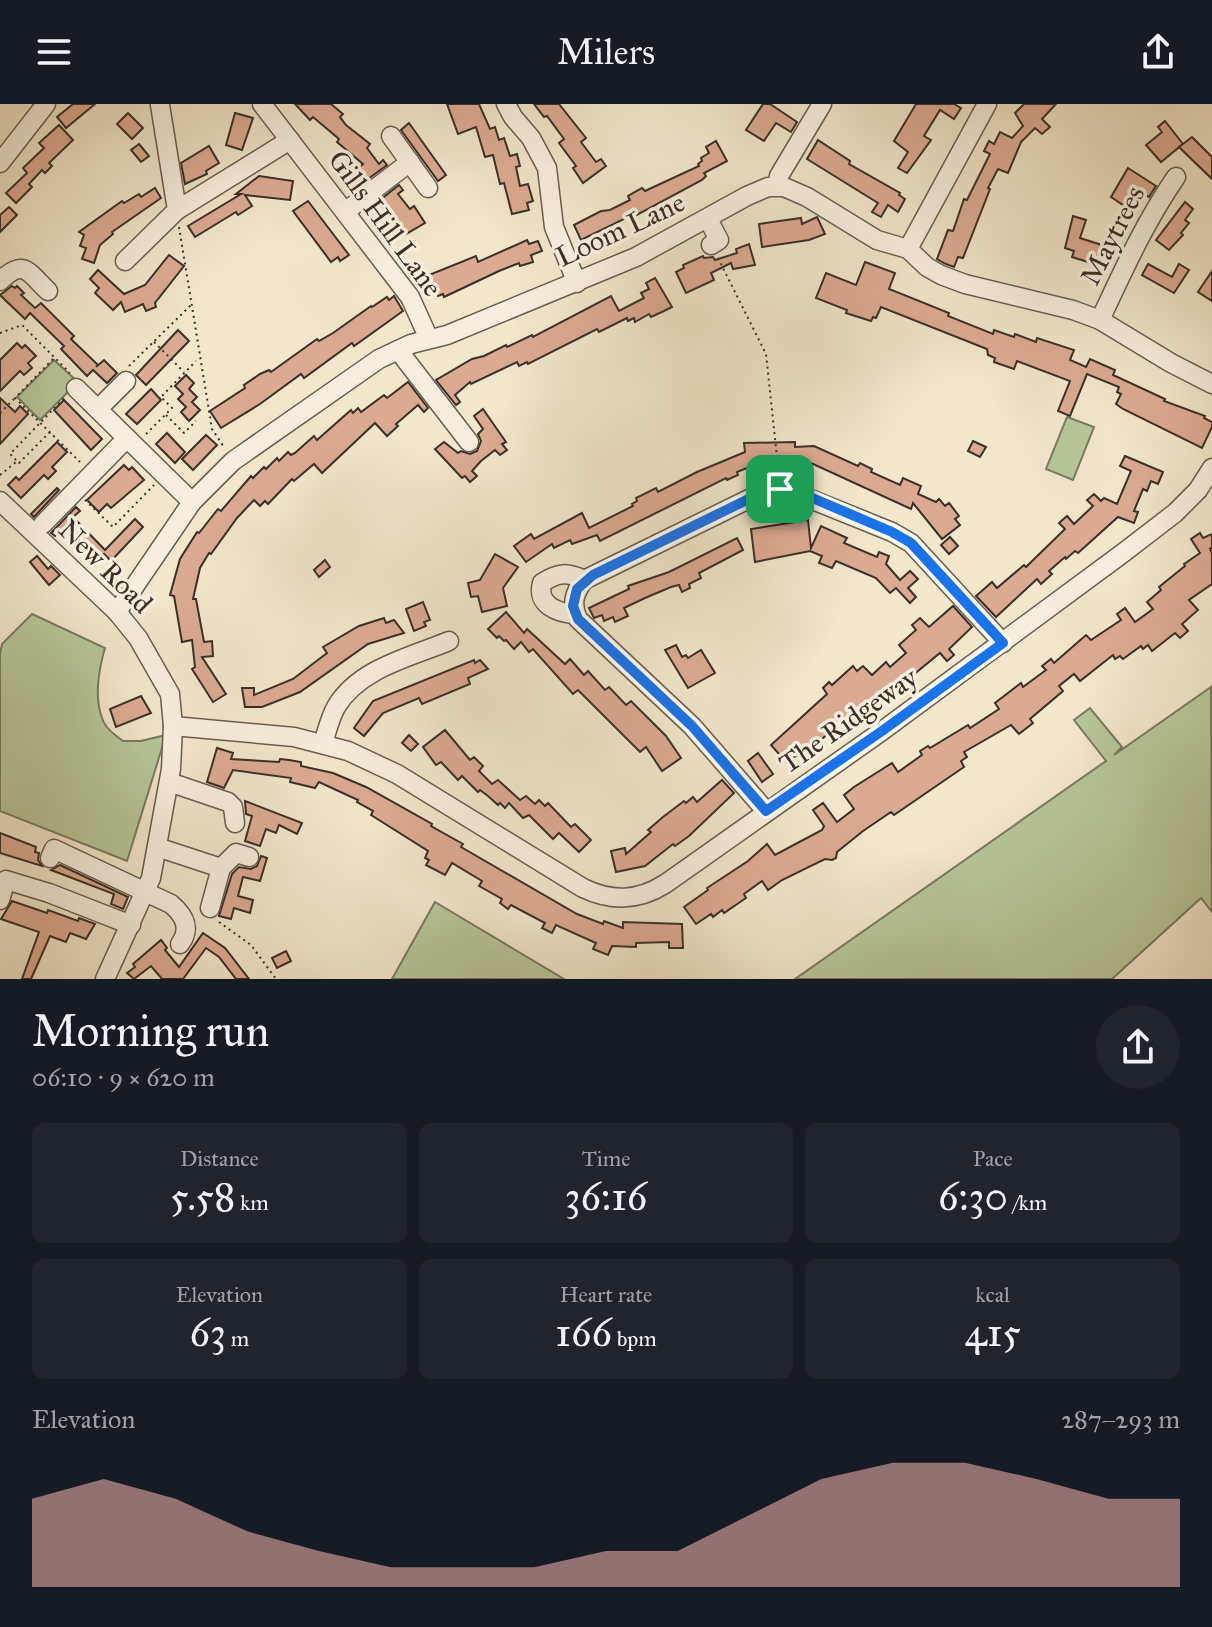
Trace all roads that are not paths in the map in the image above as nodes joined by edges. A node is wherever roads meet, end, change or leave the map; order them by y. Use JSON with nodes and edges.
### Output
{"nodes":[{"id":1,"x":46,"y":104,"type":"edge"},
{"id":2,"x":262,"y":104,"type":"edge"},
{"id":3,"x":506,"y":104,"type":"edge"},
{"id":4,"x":822,"y":104,"type":"edge"},
{"id":5,"x":987,"y":104,"type":"edge"},
{"id":6,"x":160,"y":105,"type":"edge"},
{"id":7,"x":391,"y":136,"type":"dead end"},
{"id":8,"x":290,"y":140,"type":"junction"},
{"id":9,"x":410,"y":162,"type":"junction"},
{"id":10,"x":0,"y":163,"type":"edge"},
{"id":11,"x":1176,"y":177,"type":"dead end"},
{"id":12,"x":777,"y":186,"type":"junction"},
{"id":13,"x":428,"y":188,"type":"dead end"},
{"id":14,"x":177,"y":210,"type":"junction"},
{"id":15,"x":346,"y":211,"type":"junction"},
{"id":16,"x":708,"y":219,"type":"junction"},
{"id":17,"x":711,"y":245,"type":"road end"},
{"id":18,"x":908,"y":249,"type":"junction"},
{"id":19,"x":125,"y":261,"type":"dead end"},
{"id":20,"x":0,"y":281,"type":"edge"},
{"id":21,"x":577,"y":283,"type":"junction"},
{"id":22,"x":48,"y":291,"type":"dead end"},
{"id":23,"x":1100,"y":320,"type":"junction"},
{"id":24,"x":429,"y":339,"type":"junction"},
{"id":25,"x":398,"y":350,"type":"junction"},
{"id":26,"x":126,"y":381,"type":"road end"},
{"id":27,"x":1212,"y":384,"type":"edge"},
{"id":28,"x":76,"y":388,"type":"road end"},
{"id":29,"x":98,"y":409,"type":"junction"},
{"id":30,"x":131,"y":442,"type":"junction"},
{"id":31,"x":469,"y":442,"type":"dead end"},
{"id":32,"x":1212,"y":468,"type":"edge"},
{"id":33,"x":0,"y":501,"type":"edge"},
{"id":34,"x":192,"y":502,"type":"junction"},
{"id":35,"x":43,"y":524,"type":"dead end"},
{"id":36,"x":584,"y":580,"type":"junction"},
{"id":37,"x":117,"y":612,"type":"junction"},
{"id":38,"x":575,"y":614,"type":"junction"},
{"id":39,"x":449,"y":641,"type":"dead end"},
{"id":40,"x":1003,"y":643,"type":"junction"},
{"id":41,"x":173,"y":726,"type":"junction"},
{"id":42,"x":323,"y":743,"type":"junction"},
{"id":43,"x":169,"y":782,"type":"junction"},
{"id":44,"x":766,"y":811,"type":"junction"},
{"id":45,"x":235,"y":823,"type":"dead end"},
{"id":46,"x":157,"y":847,"type":"junction"},
{"id":47,"x":249,"y":857,"type":"dead end"},
{"id":48,"x":221,"y":868,"type":"junction"},
{"id":49,"x":38,"y":890,"type":"junction"},
{"id":50,"x":146,"y":890,"type":"junction"},
{"id":51,"x":0,"y":896,"type":"edge"},
{"id":52,"x":210,"y":913,"type":"road end"},
{"id":53,"x":131,"y":925,"type":"junction"},
{"id":54,"x":180,"y":944,"type":"dead end"},
{"id":55,"x":105,"y":979,"type":"edge"}],
"edges":[{"from":1,"to":10,"type":"street"},
{"from":2,"to":8,"type":"street","name":"Gills Hill Lane"},
{"from":3,"to":21,"type":"street"},
{"from":4,"to":12,"type":"street"},
{"from":5,"to":18,"type":"street"},
{"from":6,"to":14,"type":"street"},
{"from":7,"to":9,"type":"street"},
{"from":8,"to":14,"type":"street"},
{"from":8,"to":15,"type":"street","name":"Gills Hill Lane"},
{"from":9,"to":13,"type":"street"},
{"from":9,"to":15,"type":"street"},
{"from":11,"to":23,"type":"street","name":"Maytrees"},
{"from":12,"to":16,"type":"street","name":"Loom Lane"},
{"from":12,"to":18,"type":"street"},
{"from":14,"to":19,"type":"street"},
{"from":15,"to":24,"type":"street","name":"Gills Hill Lane"},
{"from":16,"to":17,"type":"street"},
{"from":16,"to":21,"type":"street","name":"Loom Lane"},
{"from":18,"to":23,"type":"street"},
{"from":20,"to":22,"type":"street"},
{"from":21,"to":24,"type":"street","name":"Loom Lane"},
{"from":23,"to":27,"type":"street"},
{"from":24,"to":25,"type":"street","name":"Loom Lane"},
{"from":25,"to":31,"type":"street"},
{"from":25,"to":34,"type":"street","name":"Loom Lane"},
{"from":26,"to":29,"type":"street"},
{"from":28,"to":29,"type":"street"},
{"from":29,"to":30,"type":"street"},
{"from":30,"to":34,"type":"street"},
{"from":30,"to":35,"type":"street"},
{"from":32,"to":40,"type":"street","name":"The Ridgeway"},
{"from":33,"to":37,"type":"street","name":"New Road"},
{"from":34,"to":37,"type":"street","name":"Loom Lane"},
{"from":36,"to":38,"type":"street"},
{"from":36,"to":38,"type":"street"},
{"from":36,"to":40,"type":"street"},
{"from":37,"to":41,"type":"street","name":"New Road"},
{"from":38,"to":44,"type":"street"},
{"from":39,"to":42,"type":"street"},
{"from":40,"to":44,"type":"street","name":"The Ridgeway"},
{"from":41,"to":42,"type":"street","name":"The Ridgeway"},
{"from":41,"to":43,"type":"street","name":"New Road"},
{"from":42,"to":44,"type":"street","name":"The Ridgeway"},
{"from":43,"to":45,"type":"street"},
{"from":43,"to":46,"type":"street","name":"New Road"},
{"from":46,"to":48,"type":"street"},
{"from":46,"to":50,"type":"street","name":"New Road"},
{"from":47,"to":48,"type":"street"},
{"from":48,"to":52,"type":"street"},
{"from":49,"to":50,"type":"street"},
{"from":49,"to":51,"type":"street"},
{"from":49,"to":53,"type":"street"},
{"from":50,"to":53,"type":"street","name":"New Road"},
{"from":50,"to":54,"type":"street"},
{"from":53,"to":55,"type":"street","name":"New Road"}]}
